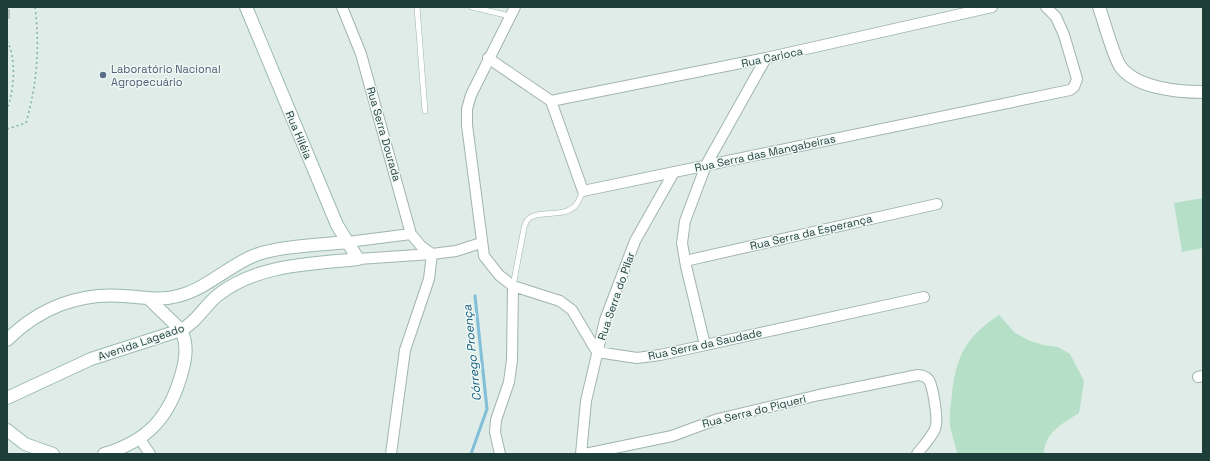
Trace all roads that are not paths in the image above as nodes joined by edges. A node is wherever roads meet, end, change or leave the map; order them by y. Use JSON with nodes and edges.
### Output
{"nodes":[{"id":1,"x":246,"y":7,"type":"edge"},
{"id":2,"x":342,"y":7,"type":"edge"},
{"id":3,"x":417,"y":7,"type":"edge"},
{"id":4,"x":472,"y":7,"type":"edge"},
{"id":5,"x":992,"y":7,"type":"edge"},
{"id":6,"x":1046,"y":7,"type":"edge"},
{"id":7,"x":1099,"y":7,"type":"edge"},
{"id":8,"x":512,"y":12,"type":"edge"},
{"id":9,"x":488,"y":58,"type":"junction"},
{"id":10,"x":766,"y":58,"type":"junction"},
{"id":11,"x":1203,"y":92,"type":"edge"},
{"id":12,"x":551,"y":101,"type":"junction"},
{"id":13,"x":425,"y":111,"type":"dead end"},
{"id":14,"x":706,"y":165,"type":"junction"},
{"id":15,"x":674,"y":172,"type":"junction"},
{"id":16,"x":583,"y":190,"type":"junction"},
{"id":17,"x":937,"y":204,"type":"dead end"},
{"id":18,"x":411,"y":234,"type":"junction"},
{"id":19,"x":348,"y":242,"type":"junction"},
{"id":20,"x":482,"y":243,"type":"junction"},
{"id":21,"x":432,"y":254,"type":"junction"},
{"id":22,"x":358,"y":260,"type":"junction"},
{"id":23,"x":685,"y":261,"type":"junction"},
{"id":24,"x":513,"y":286,"type":"junction"},
{"id":25,"x":924,"y":297,"type":"dead end"},
{"id":26,"x":149,"y":299,"type":"junction"},
{"id":27,"x":181,"y":330,"type":"junction"},
{"id":28,"x":7,"y":340,"type":"edge"},
{"id":29,"x":705,"y":345,"type":"junction"},
{"id":30,"x":597,"y":352,"type":"junction"},
{"id":31,"x":7,"y":398,"type":"edge"},
{"id":32,"x":7,"y":430,"type":"edge"},
{"id":33,"x":140,"y":439,"type":"junction"},
{"id":34,"x":53,"y":454,"type":"edge"},
{"id":35,"x":104,"y":454,"type":"edge"},
{"id":36,"x":150,"y":454,"type":"edge"},
{"id":37,"x":391,"y":454,"type":"edge"},
{"id":38,"x":500,"y":454,"type":"edge"},
{"id":39,"x":581,"y":454,"type":"edge"},
{"id":40,"x":585,"y":454,"type":"edge"},
{"id":41,"x":917,"y":454,"type":"edge"}],
"edges":[{"from":1,"to":19,"type":"main road","name":"Rua Hiléia"},
{"from":2,"to":18,"type":"street","name":"Rua Serra Dourada"},
{"from":3,"to":13,"type":"lane"},
{"from":4,"to":8,"type":"lane"},
{"from":5,"to":10,"type":"street","name":"Rua Carioca"},
{"from":6,"to":14,"type":"street","name":"Rua Serra das Mangabeiras"},
{"from":7,"to":11,"type":"main road"},
{"from":8,"to":9,"type":"street"},
{"from":9,"to":12,"type":"street"},
{"from":9,"to":20,"type":"street"},
{"from":10,"to":12,"type":"street","name":"Rua Carioca"},
{"from":10,"to":14,"type":"street"},
{"from":12,"to":16,"type":"street"},
{"from":14,"to":15,"type":"street","name":"Rua Serra das Mangabeiras"},
{"from":14,"to":23,"type":"street"},
{"from":15,"to":16,"type":"street","name":"Rua Serra das Mangabeiras"},
{"from":15,"to":30,"type":"street","name":"Rua Serra do Pilar"},
{"from":16,"to":24,"type":"lane"},
{"from":17,"to":23,"type":"street","name":"Rua Serra da Esperança"},
{"from":18,"to":19,"type":"street"},
{"from":18,"to":21,"type":"street","name":"Rua Serra Dourada"},
{"from":19,"to":22,"type":"main road","name":"Rua Hiléia"},
{"from":19,"to":26,"type":"main road"},
{"from":20,"to":21,"type":"street"},
{"from":20,"to":24,"type":"street"},
{"from":21,"to":22,"type":"street","name":"Avenida Lageado"},
{"from":21,"to":37,"type":"street"},
{"from":22,"to":27,"type":"main road","name":"Avenida Lageado"},
{"from":23,"to":29,"type":"street"},
{"from":24,"to":30,"type":"street"},
{"from":24,"to":38,"type":"street"},
{"from":25,"to":29,"type":"street","name":"Rua Serra da Saudade"},
{"from":26,"to":27,"type":"main road"},
{"from":26,"to":28,"type":"main road"},
{"from":27,"to":31,"type":"main road","name":"Avenida Lageado"},
{"from":27,"to":33,"type":"main road"},
{"from":29,"to":30,"type":"street","name":"Rua Serra da Saudade"},
{"from":30,"to":39,"type":"street","name":"Rua Serra do Pilar"},
{"from":32,"to":34,"type":"main road"},
{"from":33,"to":35,"type":"main road"},
{"from":33,"to":36,"type":"street"},
{"from":40,"to":41,"type":"street","name":"Rua Serra do Piqueri"}]}
